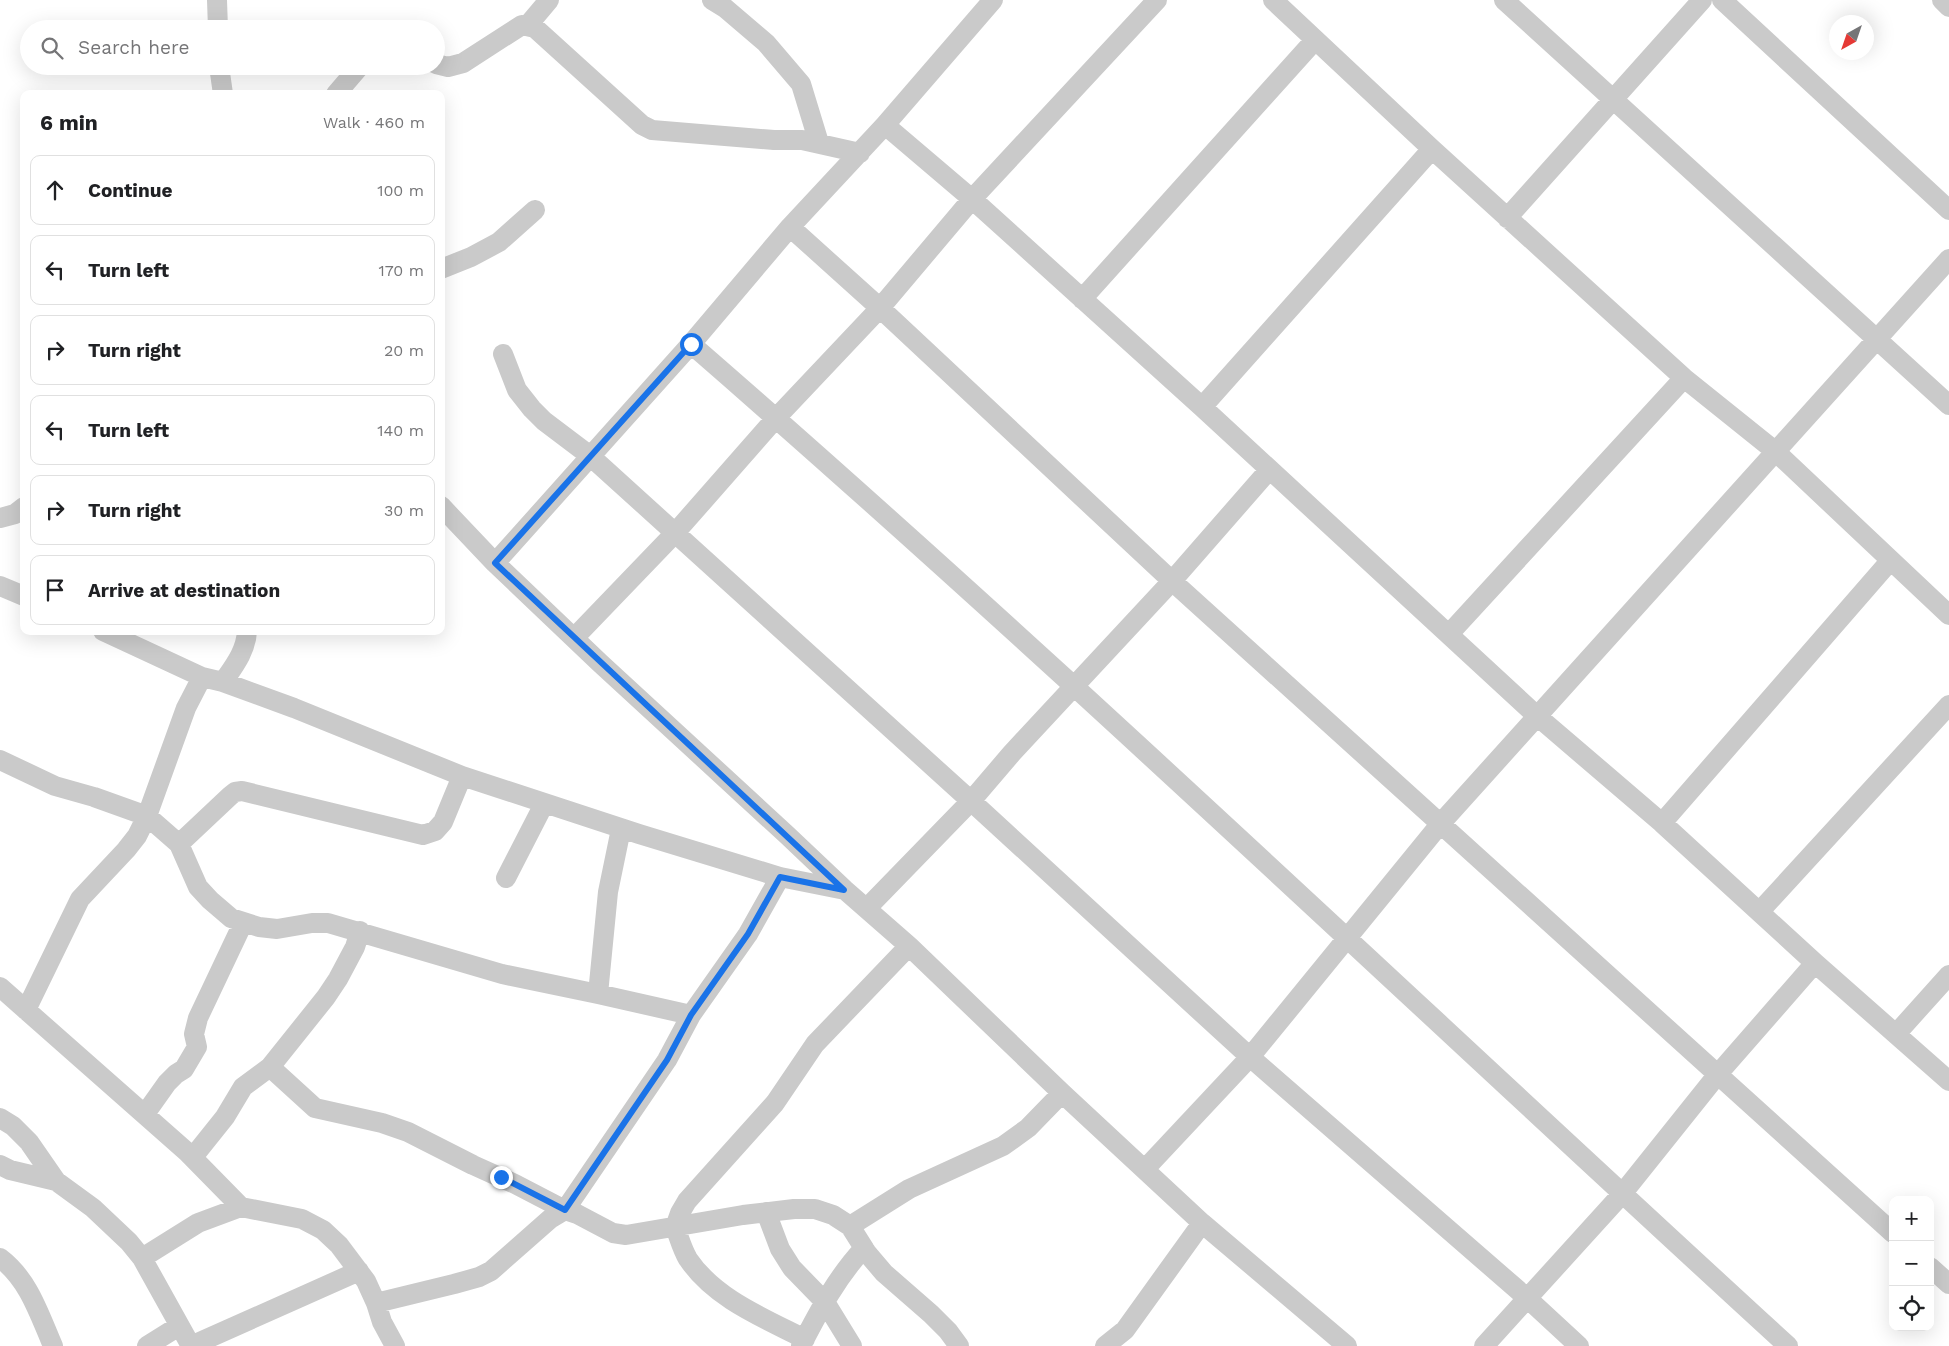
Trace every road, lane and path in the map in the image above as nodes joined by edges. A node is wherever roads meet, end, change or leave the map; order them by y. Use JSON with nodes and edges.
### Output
{"nodes":[{"id":1,"x":217,"y":0,"type":"edge"},
{"id":2,"x":549,"y":0,"type":"edge"},
{"id":3,"x":712,"y":0,"type":"edge"},
{"id":4,"x":993,"y":0,"type":"edge"},
{"id":5,"x":1157,"y":0,"type":"edge"},
{"id":6,"x":1273,"y":0,"type":"edge"},
{"id":7,"x":1504,"y":0,"type":"edge"},
{"id":8,"x":1702,"y":0,"type":"edge"},
{"id":9,"x":1722,"y":0,"type":"edge"},
{"id":10,"x":1942,"y":0,"type":"edge"},
{"id":11,"x":1949,"y":7,"type":"edge"},
{"id":12,"x":218,"y":20,"type":"edge"},
{"id":13,"x":528,"y":25,"type":"junction"},
{"id":14,"x":1315,"y":40,"type":"junction"},
{"id":15,"x":445,"y":66,"type":"edge"},
{"id":16,"x":220,"y":75,"type":"edge"},
{"id":17,"x":352,"y":75,"type":"edge"},
{"id":18,"x":222,"y":90,"type":"edge"},
{"id":19,"x":339,"y":90,"type":"edge"},
{"id":20,"x":1614,"y":99,"type":"junction"},
{"id":21,"x":886,"y":125,"type":"junction"},
{"id":22,"x":818,"y":143,"type":"junction"},
{"id":23,"x":1432,"y":149,"type":"junction"},
{"id":24,"x":860,"y":153,"type":"junction"},
{"id":25,"x":972,"y":199,"type":"junction"},
{"id":26,"x":536,"y":210,"type":"dead end"},
{"id":27,"x":1949,"y":210,"type":"edge"},
{"id":28,"x":1508,"y":218,"type":"junction"},
{"id":29,"x":790,"y":227,"type":"junction"},
{"id":30,"x":1949,"y":259,"type":"edge"},
{"id":31,"x":445,"y":267,"type":"edge"},
{"id":32,"x":1082,"y":299,"type":"junction"},
{"id":33,"x":880,"y":308,"type":"junction"},
{"id":34,"x":1878,"y":339,"type":"junction"},
{"id":35,"x":691,"y":344,"type":"junction"},
{"id":36,"x":503,"y":354,"type":"dead end"},
{"id":37,"x":1684,"y":378,"type":"junction"},
{"id":38,"x":1949,"y":405,"type":"edge"},
{"id":39,"x":1202,"y":407,"type":"junction"},
{"id":40,"x":776,"y":418,"type":"junction"},
{"id":41,"x":1775,"y":451,"type":"junction"},
{"id":42,"x":589,"y":455,"type":"junction"},
{"id":43,"x":1269,"y":470,"type":"junction"},
{"id":44,"x":20,"y":510,"type":"edge"},
{"id":45,"x":445,"y":510,"type":"edge"},
{"id":46,"x":0,"y":518,"type":"edge"},
{"id":47,"x":675,"y":533,"type":"junction"},
{"id":48,"x":1890,"y":560,"type":"junction"},
{"id":49,"x":495,"y":563,"type":"junction"},
{"id":50,"x":1172,"y":580,"type":"junction"},
{"id":51,"x":1,"y":589,"type":"edge"},
{"id":52,"x":20,"y":595,"type":"edge"},
{"id":53,"x":1949,"y":615,"type":"edge"},
{"id":54,"x":1449,"y":634,"type":"junction"},
{"id":55,"x":112,"y":635,"type":"edge"},
{"id":56,"x":247,"y":635,"type":"edge"},
{"id":57,"x":574,"y":638,"type":"junction"},
{"id":58,"x":202,"y":676,"type":"junction"},
{"id":59,"x":223,"y":682,"type":"junction"},
{"id":60,"x":1073,"y":687,"type":"junction"},
{"id":61,"x":1949,"y":705,"type":"edge"},
{"id":62,"x":1537,"y":716,"type":"junction"},
{"id":63,"x":0,"y":760,"type":"edge"},
{"id":64,"x":462,"y":776,"type":"junction"},
{"id":65,"x":971,"y":801,"type":"junction"},
{"id":66,"x":544,"y":804,"type":"junction"},
{"id":67,"x":147,"y":816,"type":"junction"},
{"id":68,"x":1441,"y":823,"type":"junction"},
{"id":69,"x":1662,"y":823,"type":"junction"},
{"id":70,"x":622,"y":829,"type":"junction"},
{"id":71,"x":179,"y":844,"type":"junction"},
{"id":72,"x":780,"y":877,"type":"junction"},
{"id":73,"x":506,"y":878,"type":"dead end"},
{"id":74,"x":844,"y":890,"type":"junction"},
{"id":75,"x":867,"y":908,"type":"junction"},
{"id":76,"x":1760,"y":911,"type":"junction"},
{"id":77,"x":243,"y":923,"type":"junction"},
{"id":78,"x":360,"y":931,"type":"junction"},
{"id":79,"x":1347,"y":939,"type":"junction"},
{"id":80,"x":909,"y":946,"type":"junction"},
{"id":81,"x":1815,"y":963,"type":"junction"},
{"id":82,"x":1949,"y":975,"type":"edge"},
{"id":83,"x":0,"y":987,"type":"edge"},
{"id":84,"x":598,"y":994,"type":"junction"},
{"id":85,"x":26,"y":1010,"type":"junction"},
{"id":86,"x":691,"y":1015,"type":"junction"},
{"id":87,"x":1896,"y":1034,"type":"junction"},
{"id":88,"x":1250,"y":1057,"type":"junction"},
{"id":89,"x":270,"y":1067,"type":"junction"},
{"id":90,"x":1718,"y":1074,"type":"junction"},
{"id":91,"x":1949,"y":1081,"type":"edge"},
{"id":92,"x":1062,"y":1093,"type":"junction"},
{"id":93,"x":145,"y":1114,"type":"junction"},
{"id":94,"x":0,"y":1118,"type":"edge"},
{"id":95,"x":192,"y":1157,"type":"junction"},
{"id":96,"x":0,"y":1165,"type":"edge"},
{"id":97,"x":1145,"y":1169,"type":"junction"},
{"id":98,"x":56,"y":1181,"type":"junction"},
{"id":99,"x":1622,"y":1194,"type":"junction"},
{"id":100,"x":241,"y":1208,"type":"junction"},
{"id":101,"x":565,"y":1210,"type":"junction"},
{"id":102,"x":766,"y":1212,"type":"junction"},
{"id":103,"x":1202,"y":1223,"type":"junction"},
{"id":104,"x":850,"y":1226,"type":"junction"},
{"id":105,"x":675,"y":1227,"type":"junction"},
{"id":106,"x":1889,"y":1229,"type":"edge"},
{"id":107,"x":864,"y":1248,"type":"junction"},
{"id":108,"x":0,"y":1258,"type":"edge"},
{"id":109,"x":142,"y":1258,"type":"junction"},
{"id":110,"x":358,"y":1271,"type":"junction"},
{"id":111,"x":1934,"y":1271,"type":"edge"},
{"id":112,"x":1949,"y":1284,"type":"edge"},
{"id":113,"x":1527,"y":1298,"type":"junction"},
{"id":114,"x":825,"y":1302,"type":"junction"},
{"id":115,"x":376,"y":1304,"type":"junction"},
{"id":116,"x":179,"y":1326,"type":"junction"},
{"id":117,"x":386,"y":1341,"type":"edge"},
{"id":118,"x":803,"y":1342,"type":"edge"},
{"id":119,"x":53,"y":1346,"type":"edge"},
{"id":120,"x":146,"y":1346,"type":"edge"},
{"id":121,"x":191,"y":1346,"type":"edge"},
{"id":122,"x":852,"y":1346,"type":"edge"},
{"id":123,"x":959,"y":1346,"type":"edge"},
{"id":124,"x":1105,"y":1346,"type":"edge"},
{"id":125,"x":1347,"y":1346,"type":"edge"},
{"id":126,"x":1484,"y":1346,"type":"edge"},
{"id":127,"x":1579,"y":1346,"type":"edge"},
{"id":128,"x":1788,"y":1346,"type":"edge"}],
"edges":[{"from":1,"to":12,"type":"street"},
{"from":2,"to":13,"type":"street"},
{"from":3,"to":22,"type":"street"},
{"from":4,"to":21,"type":"street"},
{"from":5,"to":25,"type":"street"},
{"from":6,"to":14,"type":"street"},
{"from":7,"to":20,"type":"street"},
{"from":8,"to":20,"type":"street"},
{"from":9,"to":27,"type":"street"},
{"from":10,"to":11,"type":"street"},
{"from":13,"to":15,"type":"street"},
{"from":13,"to":22,"type":"street"},
{"from":14,"to":23,"type":"street"},
{"from":14,"to":32,"type":"street"},
{"from":16,"to":18,"type":"street"},
{"from":17,"to":19,"type":"street"},
{"from":20,"to":28,"type":"street"},
{"from":20,"to":34,"type":"street"},
{"from":21,"to":24,"type":"street"},
{"from":21,"to":25,"type":"street"},
{"from":22,"to":24,"type":"street"},
{"from":23,"to":28,"type":"street"},
{"from":23,"to":39,"type":"street"},
{"from":24,"to":29,"type":"street"},
{"from":25,"to":32,"type":"street"},
{"from":25,"to":33,"type":"street"},
{"from":26,"to":31,"type":"street"},
{"from":28,"to":37,"type":"street"},
{"from":29,"to":33,"type":"street"},
{"from":29,"to":35,"type":"street"},
{"from":30,"to":34,"type":"street"},
{"from":32,"to":39,"type":"street"},
{"from":33,"to":40,"type":"street"},
{"from":33,"to":50,"type":"street"},
{"from":34,"to":38,"type":"street"},
{"from":34,"to":41,"type":"street"},
{"from":35,"to":40,"type":"street"},
{"from":35,"to":42,"type":"street"},
{"from":36,"to":42,"type":"street"},
{"from":37,"to":41,"type":"street"},
{"from":37,"to":54,"type":"street"},
{"from":39,"to":43,"type":"street"},
{"from":40,"to":47,"type":"street"},
{"from":40,"to":60,"type":"street"},
{"from":41,"to":48,"type":"street"},
{"from":41,"to":62,"type":"street"},
{"from":42,"to":47,"type":"street"},
{"from":42,"to":49,"type":"street"},
{"from":43,"to":50,"type":"street"},
{"from":43,"to":54,"type":"street"},
{"from":44,"to":46,"type":"street"},
{"from":45,"to":49,"type":"street"},
{"from":47,"to":57,"type":"street"},
{"from":47,"to":65,"type":"street"},
{"from":48,"to":53,"type":"street"},
{"from":48,"to":69,"type":"street"},
{"from":49,"to":57,"type":"street"},
{"from":50,"to":60,"type":"street"},
{"from":50,"to":68,"type":"street"},
{"from":51,"to":52,"type":"street"},
{"from":54,"to":62,"type":"street"},
{"from":55,"to":58,"type":"street"},
{"from":56,"to":59,"type":"street"},
{"from":57,"to":74,"type":"street"},
{"from":58,"to":59,"type":"street"},
{"from":58,"to":67,"type":"street"},
{"from":59,"to":64,"type":"street"},
{"from":60,"to":65,"type":"street"},
{"from":60,"to":79,"type":"street"},
{"from":61,"to":76,"type":"street"},
{"from":62,"to":68,"type":"street"},
{"from":62,"to":69,"type":"street"},
{"from":63,"to":67,"type":"street"},
{"from":64,"to":66,"type":"street"},
{"from":64,"to":71,"type":"street"},
{"from":65,"to":75,"type":"street"},
{"from":65,"to":88,"type":"street"},
{"from":66,"to":70,"type":"street"},
{"from":66,"to":73,"type":"street"},
{"from":67,"to":71,"type":"street"},
{"from":67,"to":85,"type":"street"},
{"from":68,"to":79,"type":"street"},
{"from":68,"to":90,"type":"street"},
{"from":69,"to":76,"type":"street"},
{"from":70,"to":72,"type":"street"},
{"from":70,"to":84,"type":"street"},
{"from":71,"to":77,"type":"street"},
{"from":72,"to":74,"type":"street"},
{"from":72,"to":86,"type":"street"},
{"from":74,"to":75,"type":"street"},
{"from":75,"to":80,"type":"street"},
{"from":76,"to":81,"type":"street"},
{"from":77,"to":78,"type":"street"},
{"from":77,"to":93,"type":"street"},
{"from":78,"to":84,"type":"street"},
{"from":78,"to":89,"type":"street"},
{"from":79,"to":88,"type":"street"},
{"from":79,"to":99,"type":"street"},
{"from":80,"to":92,"type":"street"},
{"from":80,"to":105,"type":"street"},
{"from":81,"to":87,"type":"street"},
{"from":81,"to":90,"type":"street"},
{"from":82,"to":87,"type":"street"},
{"from":83,"to":85,"type":"street"},
{"from":84,"to":86,"type":"street"},
{"from":85,"to":93,"type":"street"},
{"from":86,"to":101,"type":"street"},
{"from":87,"to":91,"type":"street"},
{"from":88,"to":97,"type":"street"},
{"from":88,"to":113,"type":"street"},
{"from":89,"to":95,"type":"street"},
{"from":89,"to":101,"type":"street"},
{"from":90,"to":99,"type":"street"},
{"from":90,"to":106,"type":"street"},
{"from":92,"to":97,"type":"street"},
{"from":92,"to":104,"type":"street"},
{"from":93,"to":95,"type":"street"},
{"from":94,"to":98,"type":"street"},
{"from":95,"to":100,"type":"street"},
{"from":96,"to":98,"type":"street"},
{"from":97,"to":103,"type":"street"},
{"from":98,"to":109,"type":"street"},
{"from":99,"to":113,"type":"street"},
{"from":99,"to":128,"type":"street"},
{"from":100,"to":109,"type":"street"},
{"from":100,"to":110,"type":"street"},
{"from":101,"to":105,"type":"street"},
{"from":101,"to":115,"type":"street"},
{"from":102,"to":104,"type":"street"},
{"from":102,"to":105,"type":"street"},
{"from":102,"to":114,"type":"street"},
{"from":103,"to":124,"type":"street"},
{"from":103,"to":125,"type":"street"},
{"from":104,"to":107,"type":"street"},
{"from":105,"to":118,"type":"street"},
{"from":107,"to":114,"type":"street"},
{"from":107,"to":123,"type":"street"},
{"from":108,"to":119,"type":"street"},
{"from":109,"to":116,"type":"street"},
{"from":110,"to":115,"type":"street"},
{"from":110,"to":121,"type":"street"},
{"from":111,"to":112,"type":"street"},
{"from":113,"to":126,"type":"street"},
{"from":113,"to":127,"type":"street"},
{"from":114,"to":118,"type":"street"},
{"from":114,"to":122,"type":"street"},
{"from":115,"to":117,"type":"street"},
{"from":116,"to":120,"type":"street"},
{"from":116,"to":121,"type":"street"}]}
